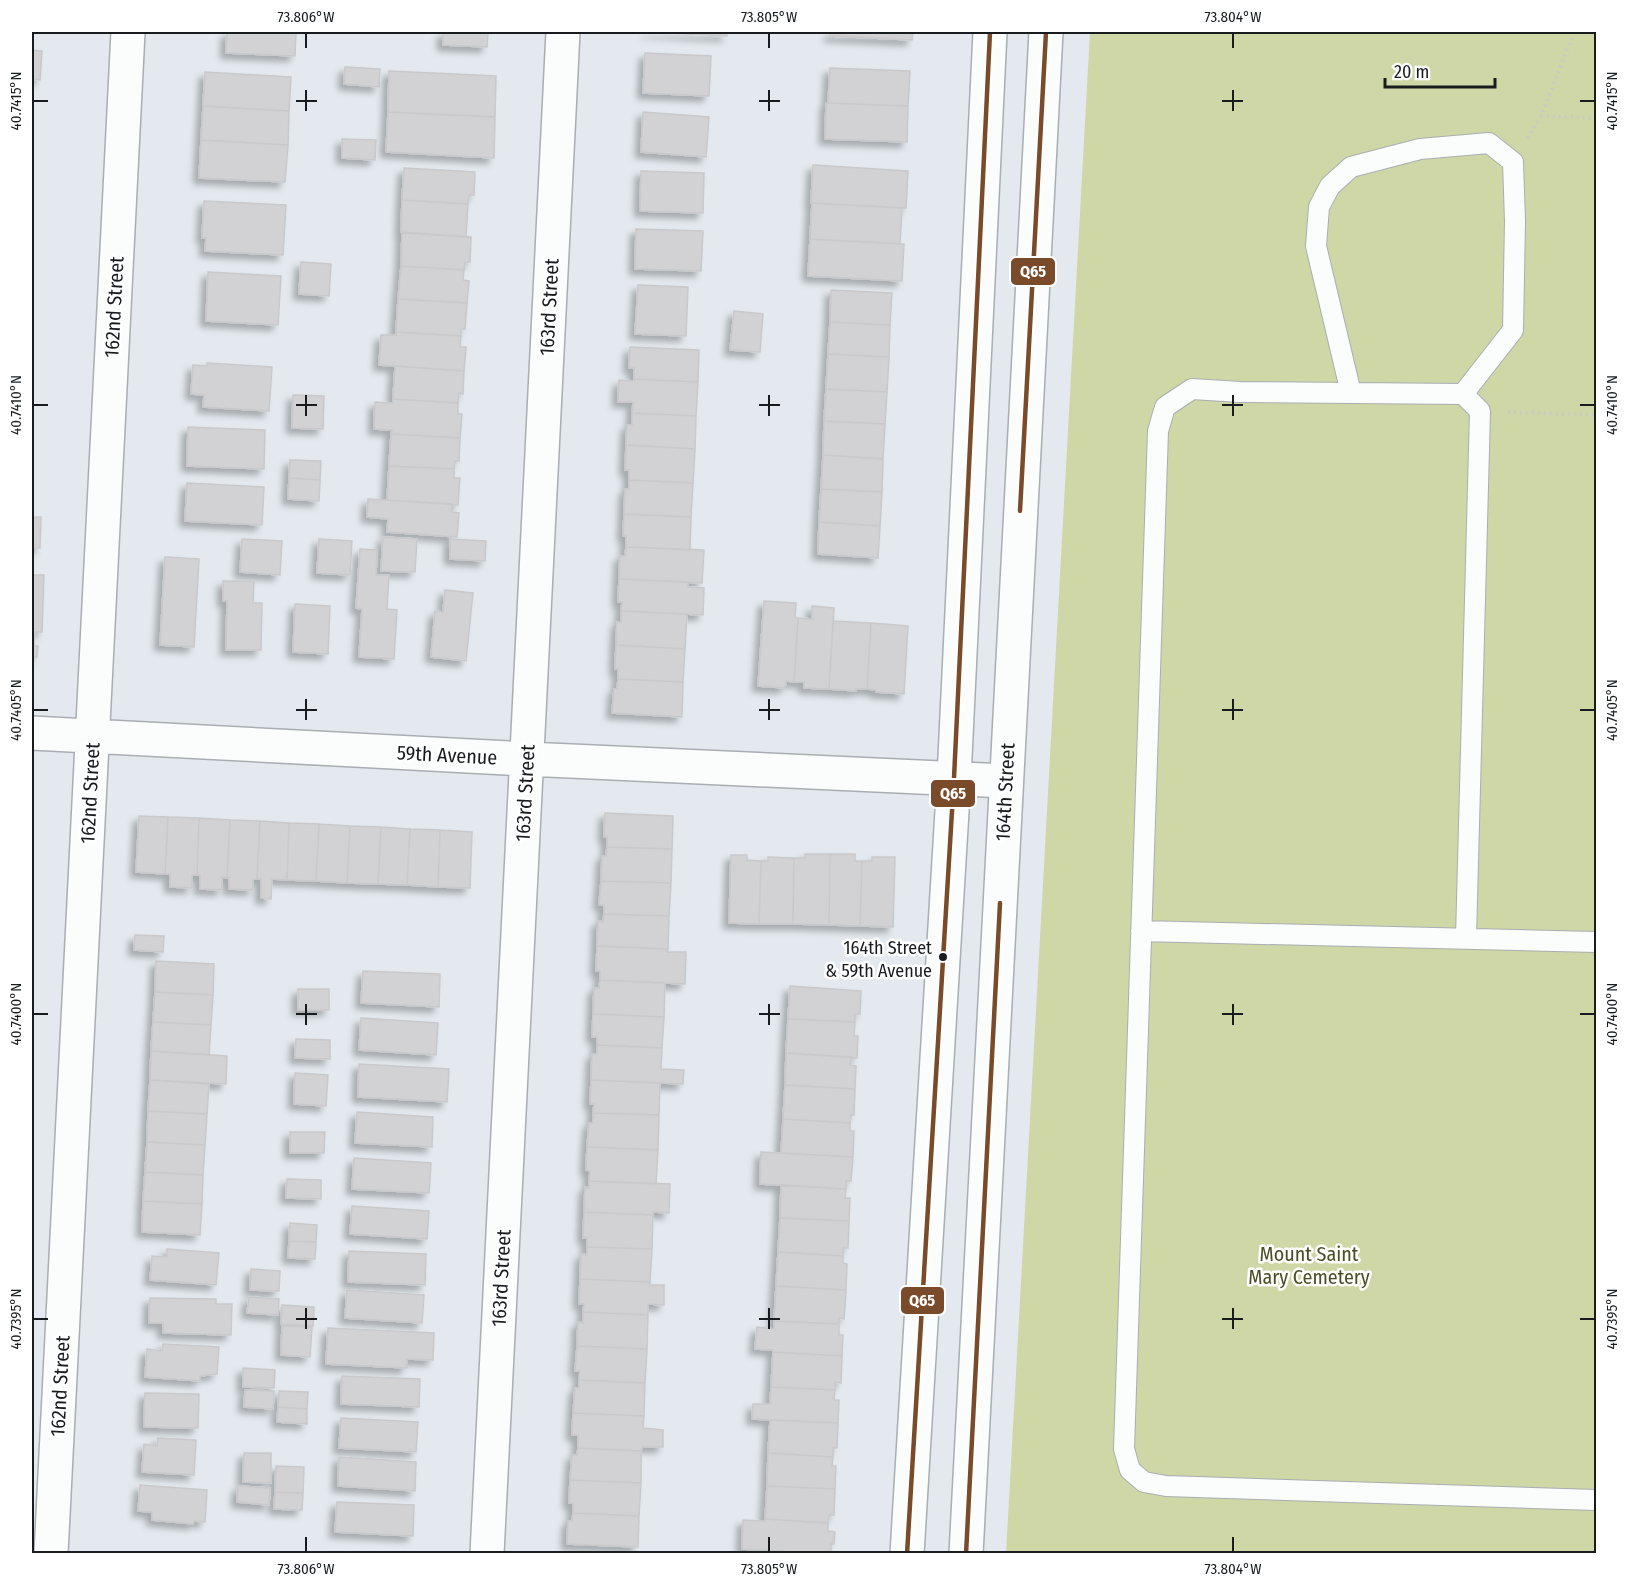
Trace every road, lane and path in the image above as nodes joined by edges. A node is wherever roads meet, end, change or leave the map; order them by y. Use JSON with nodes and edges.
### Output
{"nodes":[{"id":1,"x":128,"y":32,"type":"edge"},
{"id":2,"x":563,"y":32,"type":"edge"},
{"id":3,"x":990,"y":32,"type":"edge"},
{"id":4,"x":1046,"y":32,"type":"edge"},
{"id":5,"x":1574,"y":32,"type":"edge"},
{"id":6,"x":1541,"y":116,"type":"junction"},
{"id":7,"x":1596,"y":118,"type":"edge"},
{"id":8,"x":1513,"y":162,"type":"junction"},
{"id":9,"x":1351,"y":393,"type":"junction"},
{"id":10,"x":1463,"y":394,"type":"junction"},
{"id":11,"x":1480,"y":411,"type":"junction"},
{"id":12,"x":1596,"y":415,"type":"edge"},
{"id":13,"x":32,"y":733,"type":"edge"},
{"id":14,"x":93,"y":736,"type":"junction"},
{"id":15,"x":527,"y":759,"type":"junction"},
{"id":16,"x":954,"y":778,"type":"junction"},
{"id":17,"x":1006,"y":781,"type":"junction"},
{"id":18,"x":1141,"y":931,"type":"junction"},
{"id":19,"x":1466,"y":938,"type":"junction"},
{"id":20,"x":1596,"y":942,"type":"edge"},
{"id":21,"x":1596,"y":1500,"type":"edge"},
{"id":22,"x":51,"y":1554,"type":"edge"},
{"id":23,"x":487,"y":1554,"type":"edge"},
{"id":24,"x":908,"y":1554,"type":"edge"},
{"id":25,"x":966,"y":1554,"type":"edge"}],
"edges":[{"from":1,"to":14,"type":"street","name":"162nd Street"},
{"from":2,"to":15,"type":"street","name":"163rd Street"},
{"from":3,"to":16,"type":"street"},
{"from":4,"to":17,"type":"street","name":"164th Street"},
{"from":5,"to":6,"type":"path"},
{"from":6,"to":7,"type":"path"},
{"from":6,"to":8,"type":"path"},
{"from":8,"to":9,"type":"lane"},
{"from":8,"to":10,"type":"lane"},
{"from":9,"to":10,"type":"lane"},
{"from":9,"to":18,"type":"lane"},
{"from":10,"to":11,"type":"lane"},
{"from":11,"to":12,"type":"path"},
{"from":11,"to":19,"type":"lane"},
{"from":13,"to":14,"type":"street","name":"59th Avenue"},
{"from":14,"to":15,"type":"street","name":"59th Avenue"},
{"from":14,"to":22,"type":"street","name":"162nd Street"},
{"from":15,"to":16,"type":"street","name":"59th Avenue"},
{"from":15,"to":23,"type":"street","name":"163rd Street"},
{"from":16,"to":17,"type":"street","name":"59th Avenue"},
{"from":16,"to":24,"type":"street"},
{"from":17,"to":25,"type":"street","name":"164th Street"},
{"from":18,"to":19,"type":"lane"},
{"from":18,"to":21,"type":"lane"},
{"from":19,"to":20,"type":"lane"}]}
